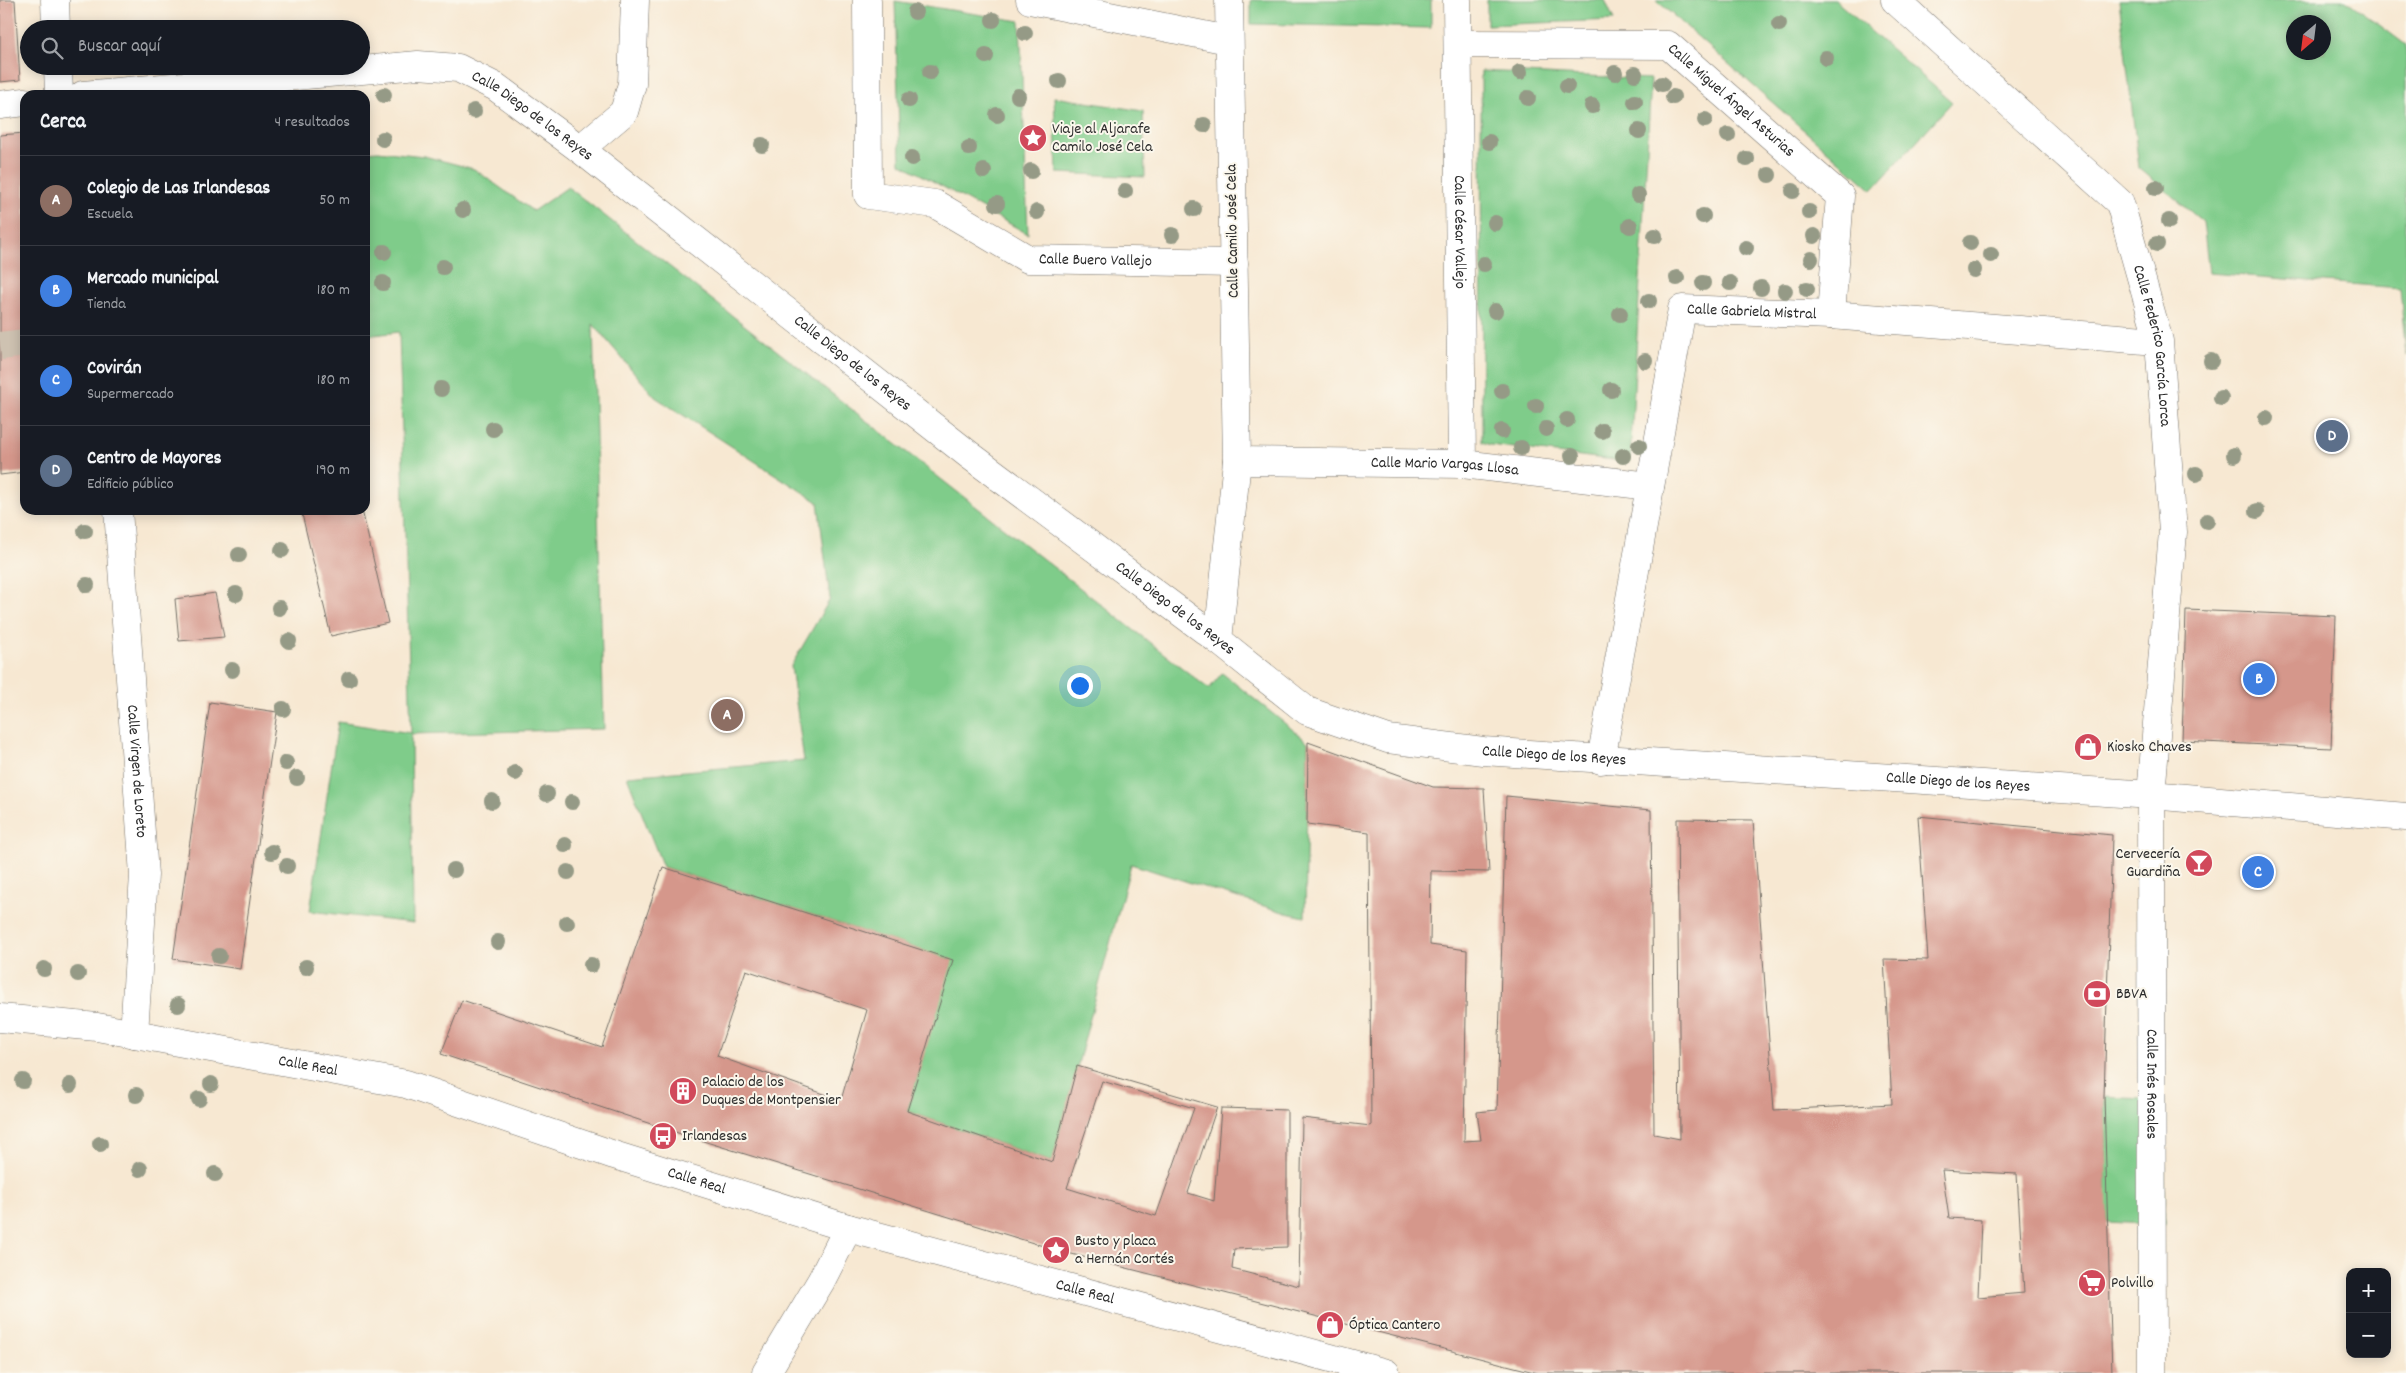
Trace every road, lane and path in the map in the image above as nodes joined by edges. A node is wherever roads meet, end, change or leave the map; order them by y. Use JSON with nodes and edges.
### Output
{"nodes":[{"id":1,"x":55,"y":0,"type":"edge"},
{"id":2,"x":635,"y":0,"type":"edge"},
{"id":3,"x":867,"y":0,"type":"edge"},
{"id":4,"x":1030,"y":0,"type":"edge"},
{"id":5,"x":1228,"y":0,"type":"edge"},
{"id":6,"x":1457,"y":0,"type":"edge"},
{"id":7,"x":1895,"y":0,"type":"edge"},
{"id":8,"x":56,"y":20,"type":"edge"},
{"id":9,"x":1228,"y":40,"type":"junction"},
{"id":10,"x":1458,"y":44,"type":"junction"},
{"id":11,"x":370,"y":69,"type":"edge"},
{"id":12,"x":58,"y":75,"type":"edge"},
{"id":13,"x":306,"y":75,"type":"edge"},
{"id":14,"x":59,"y":90,"type":"edge"},
{"id":15,"x":139,"y":90,"type":"edge"},
{"id":16,"x":20,"y":103,"type":"edge"},
{"id":17,"x":0,"y":105,"type":"edge"},
{"id":18,"x":580,"y":149,"type":"junction"},
{"id":19,"x":1234,"y":262,"type":"junction"},
{"id":20,"x":1831,"y":315,"type":"junction"},
{"id":21,"x":2158,"y":341,"type":"junction"},
{"id":22,"x":1237,"y":461,"type":"junction"},
{"id":23,"x":1462,"y":464,"type":"junction"},
{"id":24,"x":1650,"y":486,"type":"junction"},
{"id":25,"x":118,"y":515,"type":"edge"},
{"id":26,"x":1218,"y":640,"type":"junction"},
{"id":27,"x":1601,"y":760,"type":"junction"},
{"id":28,"x":2151,"y":795,"type":"junction"},
{"id":29,"x":2406,"y":817,"type":"edge"},
{"id":30,"x":0,"y":1018,"type":"edge"},
{"id":31,"x":134,"y":1034,"type":"junction"},
{"id":32,"x":848,"y":1228,"type":"junction"},
{"id":33,"x":766,"y":1373,"type":"edge"},
{"id":34,"x":1386,"y":1373,"type":"edge"},
{"id":35,"x":2152,"y":1373,"type":"edge"}],
"edges":[{"from":1,"to":8,"type":"street"},
{"from":2,"to":18,"type":"street"},
{"from":3,"to":19,"type":"street","name":"Calle Buero Vallejo"},
{"from":4,"to":9,"type":"street"},
{"from":5,"to":9,"type":"street","name":"Calle Camilo José Cela"},
{"from":6,"to":10,"type":"street","name":"Calle César Vallejo"},
{"from":7,"to":21,"type":"street","name":"Calle Federico García Lorca"},
{"from":9,"to":19,"type":"street","name":"Calle Camilo José Cela"},
{"from":10,"to":20,"type":"street","name":"Calle Miguel Ángel Asturias"},
{"from":10,"to":23,"type":"street","name":"Calle César Vallejo"},
{"from":11,"to":18,"type":"street","name":"Calle Diego de los Reyes"},
{"from":12,"to":14,"type":"street"},
{"from":13,"to":15,"type":"street","name":"Calle Diego de los Reyes"},
{"from":16,"to":17,"type":"street"},
{"from":18,"to":26,"type":"street","name":"Calle Diego de los Reyes"},
{"from":19,"to":22,"type":"street","name":"Calle Camilo José Cela"},
{"from":20,"to":21,"type":"street","name":"Calle Gabriela Mistral"},
{"from":20,"to":24,"type":"street","name":"Calle Gabriela Mistral"},
{"from":21,"to":28,"type":"street","name":"Calle Federico García Lorca"},
{"from":22,"to":23,"type":"street","name":"Calle Mario Vargas Llosa"},
{"from":22,"to":26,"type":"street","name":"Calle Camilo José Cela"},
{"from":23,"to":24,"type":"street","name":"Calle Mario Vargas Llosa"},
{"from":24,"to":27,"type":"street","name":"Calle Gabriela Mistral"},
{"from":25,"to":31,"type":"street","name":"Calle Virgen de Loreto"},
{"from":26,"to":27,"type":"street","name":"Calle Diego de los Reyes"},
{"from":27,"to":28,"type":"street","name":"Calle Diego de los Reyes"},
{"from":28,"to":29,"type":"street","name":"Calle Diego de los Reyes"},
{"from":28,"to":35,"type":"street","name":"Calle Inés Rosales"},
{"from":30,"to":31,"type":"street","name":"Calle Real"},
{"from":31,"to":32,"type":"street","name":"Calle Real"},
{"from":32,"to":33,"type":"street"},
{"from":32,"to":34,"type":"street","name":"Calle Real"}]}
